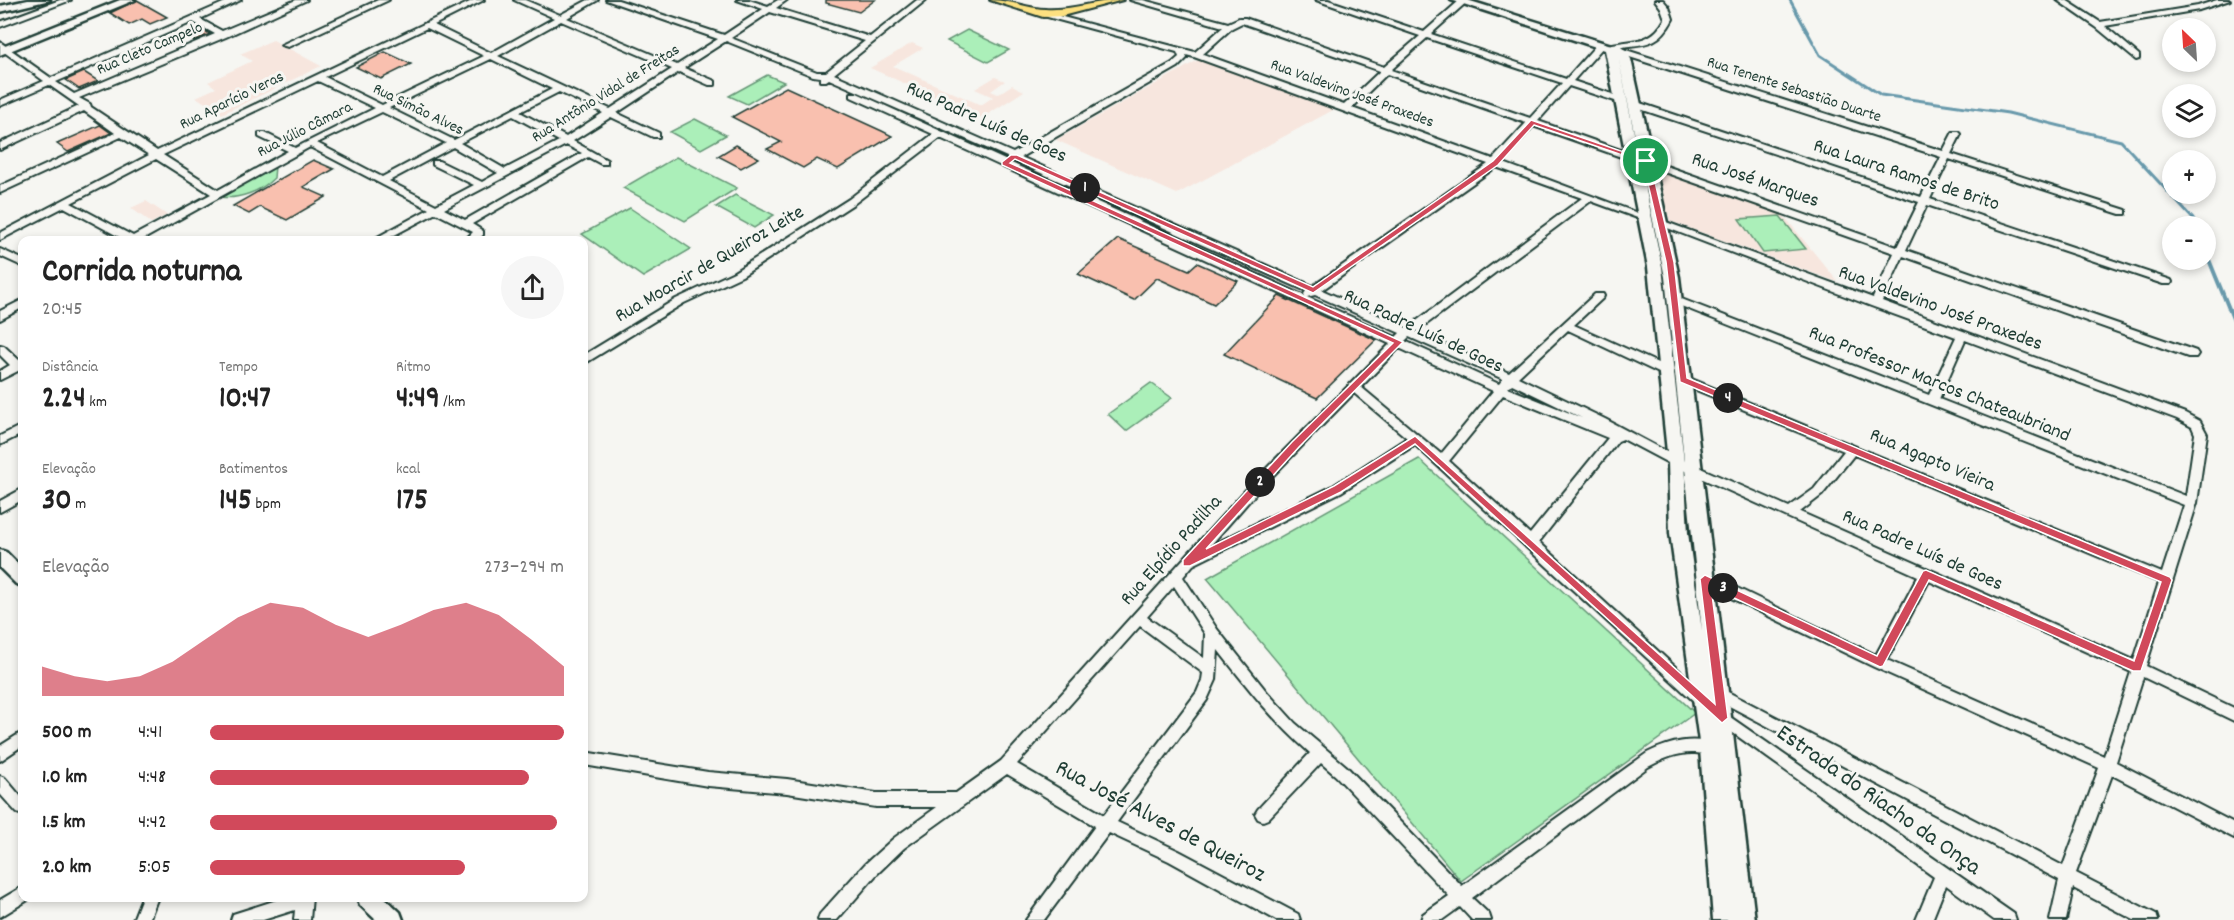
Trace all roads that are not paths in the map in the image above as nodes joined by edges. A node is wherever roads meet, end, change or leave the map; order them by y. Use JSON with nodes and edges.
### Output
{"nodes":[{"id":1,"x":45,"y":0,"type":"edge"},
{"id":2,"x":67,"y":0,"type":"edge"},
{"id":3,"x":130,"y":0,"type":"edge"},
{"id":4,"x":237,"y":0,"type":"edge"},
{"id":5,"x":303,"y":0,"type":"edge"},
{"id":6,"x":385,"y":0,"type":"edge"},
{"id":7,"x":480,"y":0,"type":"edge"},
{"id":8,"x":518,"y":0,"type":"edge"},
{"id":9,"x":543,"y":0,"type":"edge"},
{"id":10,"x":594,"y":0,"type":"edge"},
{"id":11,"x":610,"y":0,"type":"edge"},
{"id":12,"x":741,"y":0,"type":"edge"},
{"id":13,"x":783,"y":0,"type":"edge"},
{"id":14,"x":922,"y":0,"type":"edge"},
{"id":15,"x":996,"y":0,"type":"edge"},
{"id":16,"x":1117,"y":0,"type":"edge"},
{"id":17,"x":1134,"y":0,"type":"edge"},
{"id":18,"x":1320,"y":0,"type":"edge"},
{"id":19,"x":1659,"y":0,"type":"edge"},
{"id":20,"x":2061,"y":0,"type":"edge"},
{"id":21,"x":2226,"y":0,"type":"edge"},
{"id":22,"x":1461,"y":1,"type":"edge"},
{"id":23,"x":531,"y":5,"type":"junction"},
{"id":24,"x":0,"y":9,"type":"edge"},
{"id":25,"x":770,"y":9,"type":"junction"},
{"id":26,"x":1043,"y":13,"type":"junction"},
{"id":27,"x":194,"y":19,"type":"junction"},
{"id":28,"x":562,"y":19,"type":"junction"},
{"id":29,"x":427,"y":25,"type":"junction"},
{"id":30,"x":2099,"y":25,"type":"junction"},
{"id":31,"x":0,"y":26,"type":"edge"},
{"id":32,"x":1228,"y":26,"type":"junction"},
{"id":33,"x":224,"y":35,"type":"junction"},
{"id":34,"x":1426,"y":35,"type":"junction"},
{"id":35,"x":725,"y":38,"type":"junction"},
{"id":36,"x":870,"y":40,"type":"junction"},
{"id":37,"x":285,"y":45,"type":"dead end"},
{"id":38,"x":1612,"y":47,"type":"junction"},
{"id":39,"x":2,"y":49,"type":"edge"},
{"id":40,"x":1181,"y":51,"type":"junction"},
{"id":41,"x":493,"y":55,"type":"junction"},
{"id":42,"x":1197,"y":55,"type":"junction"},
{"id":43,"x":2136,"y":57,"type":"dead end"},
{"id":44,"x":680,"y":69,"type":"junction"},
{"id":45,"x":1387,"y":69,"type":"junction"},
{"id":46,"x":317,"y":77,"type":"junction"},
{"id":47,"x":822,"y":77,"type":"junction"},
{"id":48,"x":1567,"y":81,"type":"junction"},
{"id":49,"x":50,"y":83,"type":"junction"},
{"id":50,"x":712,"y":83,"type":"dead end"},
{"id":51,"x":560,"y":88,"type":"junction"},
{"id":52,"x":75,"y":98,"type":"junction"},
{"id":53,"x":1627,"y":102,"type":"junction"},
{"id":54,"x":0,"y":103,"type":"edge"},
{"id":55,"x":87,"y":106,"type":"junction"},
{"id":56,"x":382,"y":109,"type":"junction"},
{"id":57,"x":1346,"y":109,"type":"junction"},
{"id":58,"x":513,"y":112,"type":"junction"},
{"id":59,"x":611,"y":114,"type":"junction"},
{"id":60,"x":1533,"y":122,"type":"junction"},
{"id":61,"x":121,"y":133,"type":"junction"},
{"id":62,"x":939,"y":134,"type":"junction"},
{"id":63,"x":1956,"y":134,"type":"dead end"},
{"id":64,"x":262,"y":135,"type":"dead end"},
{"id":65,"x":656,"y":135,"type":"dead end"},
{"id":66,"x":567,"y":141,"type":"junction"},
{"id":67,"x":310,"y":143,"type":"junction"},
{"id":68,"x":453,"y":143,"type":"junction"},
{"id":69,"x":0,"y":147,"type":"edge"},
{"id":70,"x":294,"y":151,"type":"junction"},
{"id":71,"x":589,"y":153,"type":"junction"},
{"id":72,"x":156,"y":155,"type":"junction"},
{"id":73,"x":1014,"y":156,"type":"junction"},
{"id":74,"x":1946,"y":156,"type":"junction"},
{"id":75,"x":1639,"y":158,"type":"junction"},
{"id":76,"x":604,"y":162,"type":"dead end"},
{"id":77,"x":436,"y":163,"type":"dead end"},
{"id":78,"x":1495,"y":163,"type":"junction"},
{"id":79,"x":1005,"y":164,"type":"junction"},
{"id":80,"x":505,"y":172,"type":"junction"},
{"id":81,"x":383,"y":180,"type":"junction"},
{"id":82,"x":481,"y":185,"type":"junction"},
{"id":83,"x":0,"y":189,"type":"edge"},
{"id":84,"x":217,"y":193,"type":"junction"},
{"id":85,"x":1588,"y":198,"type":"junction"},
{"id":86,"x":1924,"y":201,"type":"junction"},
{"id":87,"x":63,"y":203,"type":"junction"},
{"id":88,"x":436,"y":208,"type":"junction"},
{"id":89,"x":2123,"y":212,"type":"dead end"},
{"id":90,"x":1646,"y":218,"type":"junction"},
{"id":91,"x":465,"y":224,"type":"junction"},
{"id":92,"x":1662,"y":224,"type":"junction"},
{"id":93,"x":126,"y":236,"type":"edge"},
{"id":94,"x":141,"y":236,"type":"edge"},
{"id":95,"x":384,"y":236,"type":"edge"},
{"id":96,"x":476,"y":236,"type":"edge"},
{"id":97,"x":0,"y":237,"type":"edge"},
{"id":98,"x":1900,"y":251,"type":"junction"},
{"id":99,"x":0,"y":252,"type":"edge"},
{"id":100,"x":18,"y":260,"type":"edge"},
{"id":101,"x":2167,"y":282,"type":"dead end"},
{"id":102,"x":1313,"y":290,"type":"junction"},
{"id":103,"x":1599,"y":296,"type":"dead end"},
{"id":104,"x":1304,"y":299,"type":"junction"},
{"id":105,"x":1675,"y":300,"type":"junction"},
{"id":106,"x":1875,"y":304,"type":"junction"},
{"id":107,"x":18,"y":306,"type":"edge"},
{"id":108,"x":0,"y":316,"type":"edge"},
{"id":109,"x":1568,"y":326,"type":"junction"},
{"id":110,"x":1961,"y":337,"type":"junction"},
{"id":111,"x":1403,"y":338,"type":"junction"},
{"id":112,"x":0,"y":349,"type":"edge"},
{"id":113,"x":2192,"y":354,"type":"dead end"},
{"id":114,"x":588,"y":358,"type":"edge"},
{"id":115,"x":18,"y":362,"type":"edge"},
{"id":116,"x":18,"y":365,"type":"edge"},
{"id":117,"x":1665,"y":371,"type":"junction"},
{"id":118,"x":0,"y":376,"type":"edge"},
{"id":119,"x":1510,"y":378,"type":"junction"},
{"id":120,"x":1683,"y":380,"type":"junction"},
{"id":121,"x":1355,"y":388,"type":"junction"},
{"id":122,"x":1502,"y":390,"type":"junction"},
{"id":123,"x":1932,"y":401,"type":"junction"},
{"id":124,"x":18,"y":431,"type":"edge"},
{"id":125,"x":1621,"y":436,"type":"junction"},
{"id":126,"x":1415,"y":439,"type":"junction"},
{"id":127,"x":0,"y":441,"type":"edge"},
{"id":128,"x":1852,"y":449,"type":"junction"},
{"id":129,"x":1442,"y":461,"type":"junction"},
{"id":130,"x":1684,"y":466,"type":"junction"},
{"id":131,"x":18,"y":496,"type":"edge"},
{"id":132,"x":2191,"y":504,"type":"junction"},
{"id":133,"x":0,"y":507,"type":"edge"},
{"id":134,"x":1790,"y":513,"type":"junction"},
{"id":135,"x":1530,"y":544,"type":"junction"},
{"id":136,"x":0,"y":557,"type":"edge"},
{"id":137,"x":1186,"y":563,"type":"junction"},
{"id":138,"x":1926,"y":574,"type":"junction"},
{"id":139,"x":18,"y":575,"type":"edge"},
{"id":140,"x":1175,"y":576,"type":"junction"},
{"id":141,"x":1705,"y":579,"type":"junction"},
{"id":142,"x":2167,"y":580,"type":"junction"},
{"id":143,"x":1138,"y":617,"type":"junction"},
{"id":144,"x":1212,"y":633,"type":"junction"},
{"id":145,"x":1880,"y":663,"type":"junction"},
{"id":146,"x":2137,"y":668,"type":"junction"},
{"id":147,"x":1210,"y":671,"type":"junction"},
{"id":148,"x":1713,"y":699,"type":"junction"},
{"id":149,"x":2234,"y":715,"type":"edge"},
{"id":150,"x":1722,"y":718,"type":"junction"},
{"id":151,"x":18,"y":741,"type":"edge"},
{"id":152,"x":1719,"y":752,"type":"junction"},
{"id":153,"x":1320,"y":753,"type":"junction"},
{"id":154,"x":0,"y":754,"type":"edge"},
{"id":155,"x":588,"y":759,"type":"edge"},
{"id":156,"x":2108,"y":765,"type":"junction"},
{"id":157,"x":1006,"y":766,"type":"junction"},
{"id":158,"x":0,"y":783,"type":"edge"},
{"id":159,"x":957,"y":800,"type":"junction"},
{"id":160,"x":18,"y":803,"type":"edge"},
{"id":161,"x":1263,"y":814,"type":"dead end"},
{"id":162,"x":1108,"y":825,"type":"junction"},
{"id":163,"x":2234,"y":831,"type":"edge"},
{"id":164,"x":1943,"y":874,"type":"junction"},
{"id":165,"x":2068,"y":875,"type":"junction"},
{"id":166,"x":18,"y":898,"type":"edge"},
{"id":167,"x":1460,"y":898,"type":"junction"},
{"id":168,"x":148,"y":902,"type":"edge"},
{"id":169,"x":292,"y":902,"type":"edge"},
{"id":170,"x":304,"y":902,"type":"edge"},
{"id":171,"x":373,"y":902,"type":"edge"},
{"id":172,"x":0,"y":909,"type":"edge"},
{"id":173,"x":1036,"y":919,"type":"edge"},
{"id":174,"x":141,"y":920,"type":"edge"},
{"id":175,"x":239,"y":920,"type":"edge"},
{"id":176,"x":302,"y":920,"type":"edge"},
{"id":177,"x":392,"y":920,"type":"edge"},
{"id":178,"x":826,"y":920,"type":"edge"},
{"id":179,"x":1292,"y":920,"type":"edge"},
{"id":180,"x":1429,"y":920,"type":"edge"},
{"id":181,"x":1483,"y":920,"type":"edge"},
{"id":182,"x":1724,"y":920,"type":"edge"},
{"id":183,"x":1744,"y":920,"type":"edge"},
{"id":184,"x":1924,"y":920,"type":"edge"},
{"id":185,"x":2008,"y":920,"type":"edge"},
{"id":186,"x":2058,"y":920,"type":"edge"},
{"id":187,"x":2150,"y":920,"type":"edge"}],
"edges":[{"from":1,"to":24,"type":"street"},
{"from":2,"to":31,"type":"street"},
{"from":3,"to":39,"type":"street"},
{"from":4,"to":27,"type":"street"},
{"from":5,"to":33,"type":"street","name":"Rua Cleto Campelo"},
{"from":6,"to":37,"type":"street"},
{"from":7,"to":29,"type":"street","name":"Rua Aparício Veras"},
{"from":8,"to":23,"type":"street"},
{"from":9,"to":23,"type":"street"},
{"from":10,"to":28,"type":"street","name":"Rua Júlio Câmara"},
{"from":11,"to":35,"type":"street","name":"Rua Padre Luís de Goes"},
{"from":12,"to":25,"type":"street"},
{"from":13,"to":25,"type":"street","name":"Rua Antônio Vidal de Freitas"},
{"from":14,"to":36,"type":"street"},
{"from":15,"to":26,"type":"main road"},
{"from":16,"to":26,"type":"main road"},
{"from":17,"to":32,"type":"street"},
{"from":18,"to":34,"type":"street","name":"Rua Laura Ramos de Brito"},
{"from":19,"to":38,"type":"street"},
{"from":20,"to":30,"type":"street"},
{"from":21,"to":30,"type":"street"},
{"from":22,"to":34,"type":"street"},
{"from":22,"to":38,"type":"street","name":"Rua Tenente Sebastião Duarte"},
{"from":23,"to":28,"type":"street"},
{"from":25,"to":35,"type":"street","name":"Rua Antônio Vidal de Freitas"},
{"from":25,"to":36,"type":"street"},
{"from":26,"to":40,"type":"street","name":"Rua Valdevino José Praxedes"},
{"from":27,"to":33,"type":"street"},
{"from":27,"to":49,"type":"street"},
{"from":28,"to":41,"type":"street","name":"Rua Júlio Câmara"},
{"from":28,"to":44,"type":"street"},
{"from":29,"to":41,"type":"street"},
{"from":29,"to":46,"type":"street","name":"Rua Aparício Veras"},
{"from":30,"to":43,"type":"street"},
{"from":32,"to":42,"type":"street"},
{"from":32,"to":45,"type":"street","name":"Rua José Marques"},
{"from":33,"to":52,"type":"street","name":"Rua Cleto Campelo"},
{"from":34,"to":45,"type":"street"},
{"from":34,"to":48,"type":"street","name":"Rua Laura Ramos de Brito"},
{"from":35,"to":44,"type":"street","name":"Rua Antônio Vidal de Freitas"},
{"from":35,"to":47,"type":"street","name":"Rua Padre Luís de Goes"},
{"from":36,"to":47,"type":"street"},
{"from":38,"to":48,"type":"street"},
{"from":38,"to":53,"type":"street"},
{"from":38,"to":74,"type":"street","name":"Rua Tenente Sebastião Duarte"},
{"from":39,"to":49,"type":"street"},
{"from":40,"to":42,"type":"street","name":"Rua Valdevino José Praxedes"},
{"from":40,"to":73,"type":"street"},
{"from":41,"to":51,"type":"street"},
{"from":41,"to":56,"type":"street","name":"Rua Júlio Câmara"},
{"from":42,"to":57,"type":"street","name":"Rua Valdevino José Praxedes"},
{"from":44,"to":50,"type":"street"},
{"from":44,"to":59,"type":"street","name":"Rua Antônio Vidal de Freitas"},
{"from":45,"to":57,"type":"street"},
{"from":45,"to":60,"type":"street","name":"Rua José Marques"},
{"from":46,"to":56,"type":"street","name":"Rua Simão Alves"},
{"from":46,"to":72,"type":"street","name":"Rua Aparício Veras"},
{"from":47,"to":62,"type":"street","name":"Rua Padre Luís de Goes"},
{"from":47,"to":73,"type":"street","name":"Rua Padre Luís de Goes"},
{"from":48,"to":53,"type":"street","name":"Rua Laura Ramos de Brito"},
{"from":48,"to":60,"type":"street"},
{"from":49,"to":52,"type":"street"},
{"from":49,"to":54,"type":"street"},
{"from":51,"to":58,"type":"street"},
{"from":51,"to":59,"type":"street"},
{"from":52,"to":55,"type":"street"},
{"from":53,"to":75,"type":"street"},
{"from":53,"to":86,"type":"street","name":"Rua Laura Ramos de Brito"},
{"from":55,"to":61,"type":"street"},
{"from":55,"to":69,"type":"street"},
{"from":56,"to":67,"type":"street","name":"Rua Júlio Câmara"},
{"from":56,"to":68,"type":"street","name":"Rua Simão Alves"},
{"from":57,"to":78,"type":"street","name":"Rua Valdevino José Praxedes"},
{"from":58,"to":66,"type":"street"},
{"from":58,"to":68,"type":"street"},
{"from":59,"to":65,"type":"street"},
{"from":59,"to":66,"type":"street","name":"Rua Antônio Vidal de Freitas"},
{"from":60,"to":75,"type":"street","name":"Rua José Marques"},
{"from":60,"to":78,"type":"street"},
{"from":61,"to":72,"type":"street"},
{"from":61,"to":83,"type":"street"},
{"from":62,"to":79,"type":"street","name":"Rua Padre Luís de Goes"},
{"from":62,"to":114,"type":"street","name":"Rua Moarcir de Queiroz Leite"},
{"from":63,"to":74,"type":"street"},
{"from":64,"to":70,"type":"street"},
{"from":66,"to":71,"type":"street"},
{"from":66,"to":80,"type":"street","name":"Rua Antônio Vidal de Freitas"},
{"from":67,"to":70,"type":"street","name":"Rua Júlio Câmara"},
{"from":67,"to":81,"type":"street"},
{"from":68,"to":80,"type":"street","name":"Rua Simão Alves"},
{"from":68,"to":81,"type":"street"},
{"from":70,"to":84,"type":"street","name":"Rua Júlio Câmara"},
{"from":71,"to":76,"type":"street"},
{"from":71,"to":91,"type":"street"},
{"from":72,"to":84,"type":"street"},
{"from":72,"to":87,"type":"street","name":"Rua Aparício Veras"},
{"from":73,"to":79,"type":"street"},
{"from":73,"to":102,"type":"street","name":"Rua Padre Luís de Goes"},
{"from":74,"to":86,"type":"street"},
{"from":74,"to":89,"type":"street","name":"Rua Tenente Sebastião Duarte"},
{"from":75,"to":90,"type":"street"},
{"from":75,"to":92,"type":"street"},
{"from":75,"to":98,"type":"street","name":"Rua José Marques"},
{"from":77,"to":82,"type":"street"},
{"from":78,"to":85,"type":"street","name":"Rua Valdevino José Praxedes"},
{"from":78,"to":102,"type":"street"},
{"from":79,"to":104,"type":"street","name":"Rua Padre Luís de Goes"},
{"from":80,"to":82,"type":"street","name":"Rua Antônio Vidal de Freitas"},
{"from":81,"to":88,"type":"street"},
{"from":82,"to":88,"type":"street","name":"Rua Antônio Vidal de Freitas"},
{"from":84,"to":94,"type":"street","name":"Rua Júlio Câmara"},
{"from":85,"to":90,"type":"street","name":"Rua Valdevino José Praxedes"},
{"from":85,"to":111,"type":"street","name":"Rua Elpídio Padilha"},
{"from":86,"to":98,"type":"street"},
{"from":86,"to":101,"type":"street","name":"Rua Laura Ramos de Brito"},
{"from":87,"to":93,"type":"street"},
{"from":87,"to":97,"type":"street","name":"Rua Aparício Veras"},
{"from":88,"to":91,"type":"street"},
{"from":88,"to":95,"type":"street","name":"Rua Antônio Vidal de Freitas"},
{"from":90,"to":117,"type":"street"},
{"from":91,"to":96,"type":"street"},
{"from":92,"to":105,"type":"street"},
{"from":92,"to":106,"type":"street","name":"Rua Valdevino José Praxedes"},
{"from":98,"to":106,"type":"street"},
{"from":98,"to":113,"type":"street","name":"Rua José Marques"},
{"from":99,"to":100,"type":"street"},
{"from":102,"to":104,"type":"street"},
{"from":102,"to":111,"type":"street","name":"Rua Padre Luís de Goes"},
{"from":103,"to":109,"type":"street"},
{"from":104,"to":111,"type":"street","name":"Rua Padre Luís de Goes"},
{"from":105,"to":120,"type":"street"},
{"from":105,"to":123,"type":"street","name":"Rua Professor Marcos Chateaubriand"},
{"from":106,"to":110,"type":"street","name":"Rua Valdevino José Praxedes"},
{"from":107,"to":108,"type":"street"},
{"from":109,"to":117,"type":"street"},
{"from":109,"to":119,"type":"street"},
{"from":110,"to":123,"type":"street"},
{"from":110,"to":132,"type":"street","name":"Rua Valdevino José Praxedes"},
{"from":111,"to":119,"type":"street","name":"Rua Padre Luís de Goes"},
{"from":111,"to":121,"type":"street","name":"Rua Elpídio Padilha"},
{"from":111,"to":122,"type":"street","name":"Rua Padre Luís de Goes"},
{"from":112,"to":115,"type":"street"},
{"from":116,"to":118,"type":"street"},
{"from":117,"to":130,"type":"street"},
{"from":119,"to":122,"type":"street"},
{"from":119,"to":125,"type":"street","name":"Rua Padre Luís de Goes"},
{"from":120,"to":128,"type":"street","name":"Rua Agapto Vieira"},
{"from":120,"to":130,"type":"street"},
{"from":121,"to":126,"type":"street"},
{"from":121,"to":137,"type":"street","name":"Rua Elpídio Padilha"},
{"from":122,"to":125,"type":"street","name":"Rua Padre Luís de Goes"},
{"from":122,"to":129,"type":"street"},
{"from":123,"to":132,"type":"street","name":"Rua Professor Marcos Chateaubriand"},
{"from":124,"to":127,"type":"street"},
{"from":125,"to":130,"type":"street","name":"Rua Padre Luís de Goes"},
{"from":125,"to":135,"type":"street"},
{"from":126,"to":129,"type":"street"},
{"from":126,"to":137,"type":"street"},
{"from":128,"to":134,"type":"street"},
{"from":128,"to":142,"type":"street","name":"Rua Agapto Vieira"},
{"from":129,"to":135,"type":"street"},
{"from":130,"to":134,"type":"street","name":"Rua Padre Luís de Goes"},
{"from":130,"to":141,"type":"street"},
{"from":130,"to":148,"type":"street"},
{"from":131,"to":133,"type":"street"},
{"from":132,"to":142,"type":"street"},
{"from":134,"to":138,"type":"street","name":"Rua Padre Luís de Goes"},
{"from":135,"to":148,"type":"street"},
{"from":136,"to":139,"type":"street"},
{"from":137,"to":140,"type":"street","name":"Rua Elpídio Padilha"},
{"from":138,"to":145,"type":"street"},
{"from":138,"to":146,"type":"street","name":"Rua Padre Luís de Goes"},
{"from":140,"to":143,"type":"street","name":"Rua Elpídio Padilha"},
{"from":140,"to":144,"type":"street"},
{"from":141,"to":145,"type":"street"},
{"from":141,"to":148,"type":"street"},
{"from":142,"to":146,"type":"street"},
{"from":143,"to":147,"type":"street"},
{"from":143,"to":157,"type":"street","name":"Rua Elpídio Padilha"},
{"from":144,"to":147,"type":"street"},
{"from":144,"to":153,"type":"street"},
{"from":145,"to":156,"type":"street"},
{"from":146,"to":149,"type":"street","name":"Rua Padre Luís de Goes"},
{"from":146,"to":156,"type":"street"},
{"from":147,"to":162,"type":"street"},
{"from":148,"to":150,"type":"street"},
{"from":148,"to":152,"type":"street"},
{"from":148,"to":165,"type":"street"},
{"from":150,"to":152,"type":"street"},
{"from":150,"to":164,"type":"street","name":"Estrada do Riacho da Onça"},
{"from":151,"to":154,"type":"street"},
{"from":152,"to":167,"type":"street"},
{"from":152,"to":182,"type":"street"},
{"from":152,"to":183,"type":"street"},
{"from":153,"to":161,"type":"street"},
{"from":153,"to":167,"type":"street"},
{"from":155,"to":159,"type":"street"},
{"from":156,"to":163,"type":"street"},
{"from":156,"to":165,"type":"street"},
{"from":157,"to":159,"type":"street","name":"Rua Elpídio Padilha"},
{"from":157,"to":162,"type":"street","name":"Rua José Alves de Queiroz"},
{"from":158,"to":160,"type":"street"},
{"from":159,"to":178,"type":"street","name":"Rua Elpídio Padilha"},
{"from":162,"to":173,"type":"street"},
{"from":162,"to":179,"type":"street","name":"Rua José Alves de Queiroz"},
{"from":164,"to":184,"type":"street"},
{"from":164,"to":185,"type":"street","name":"Estrada do Riacho da Onça"},
{"from":165,"to":186,"type":"street"},
{"from":165,"to":187,"type":"street"},
{"from":166,"to":172,"type":"street"},
{"from":167,"to":180,"type":"street"},
{"from":167,"to":181,"type":"street"},
{"from":168,"to":174,"type":"street"},
{"from":169,"to":175,"type":"street"},
{"from":170,"to":176,"type":"street"},
{"from":171,"to":177,"type":"street"}]}
